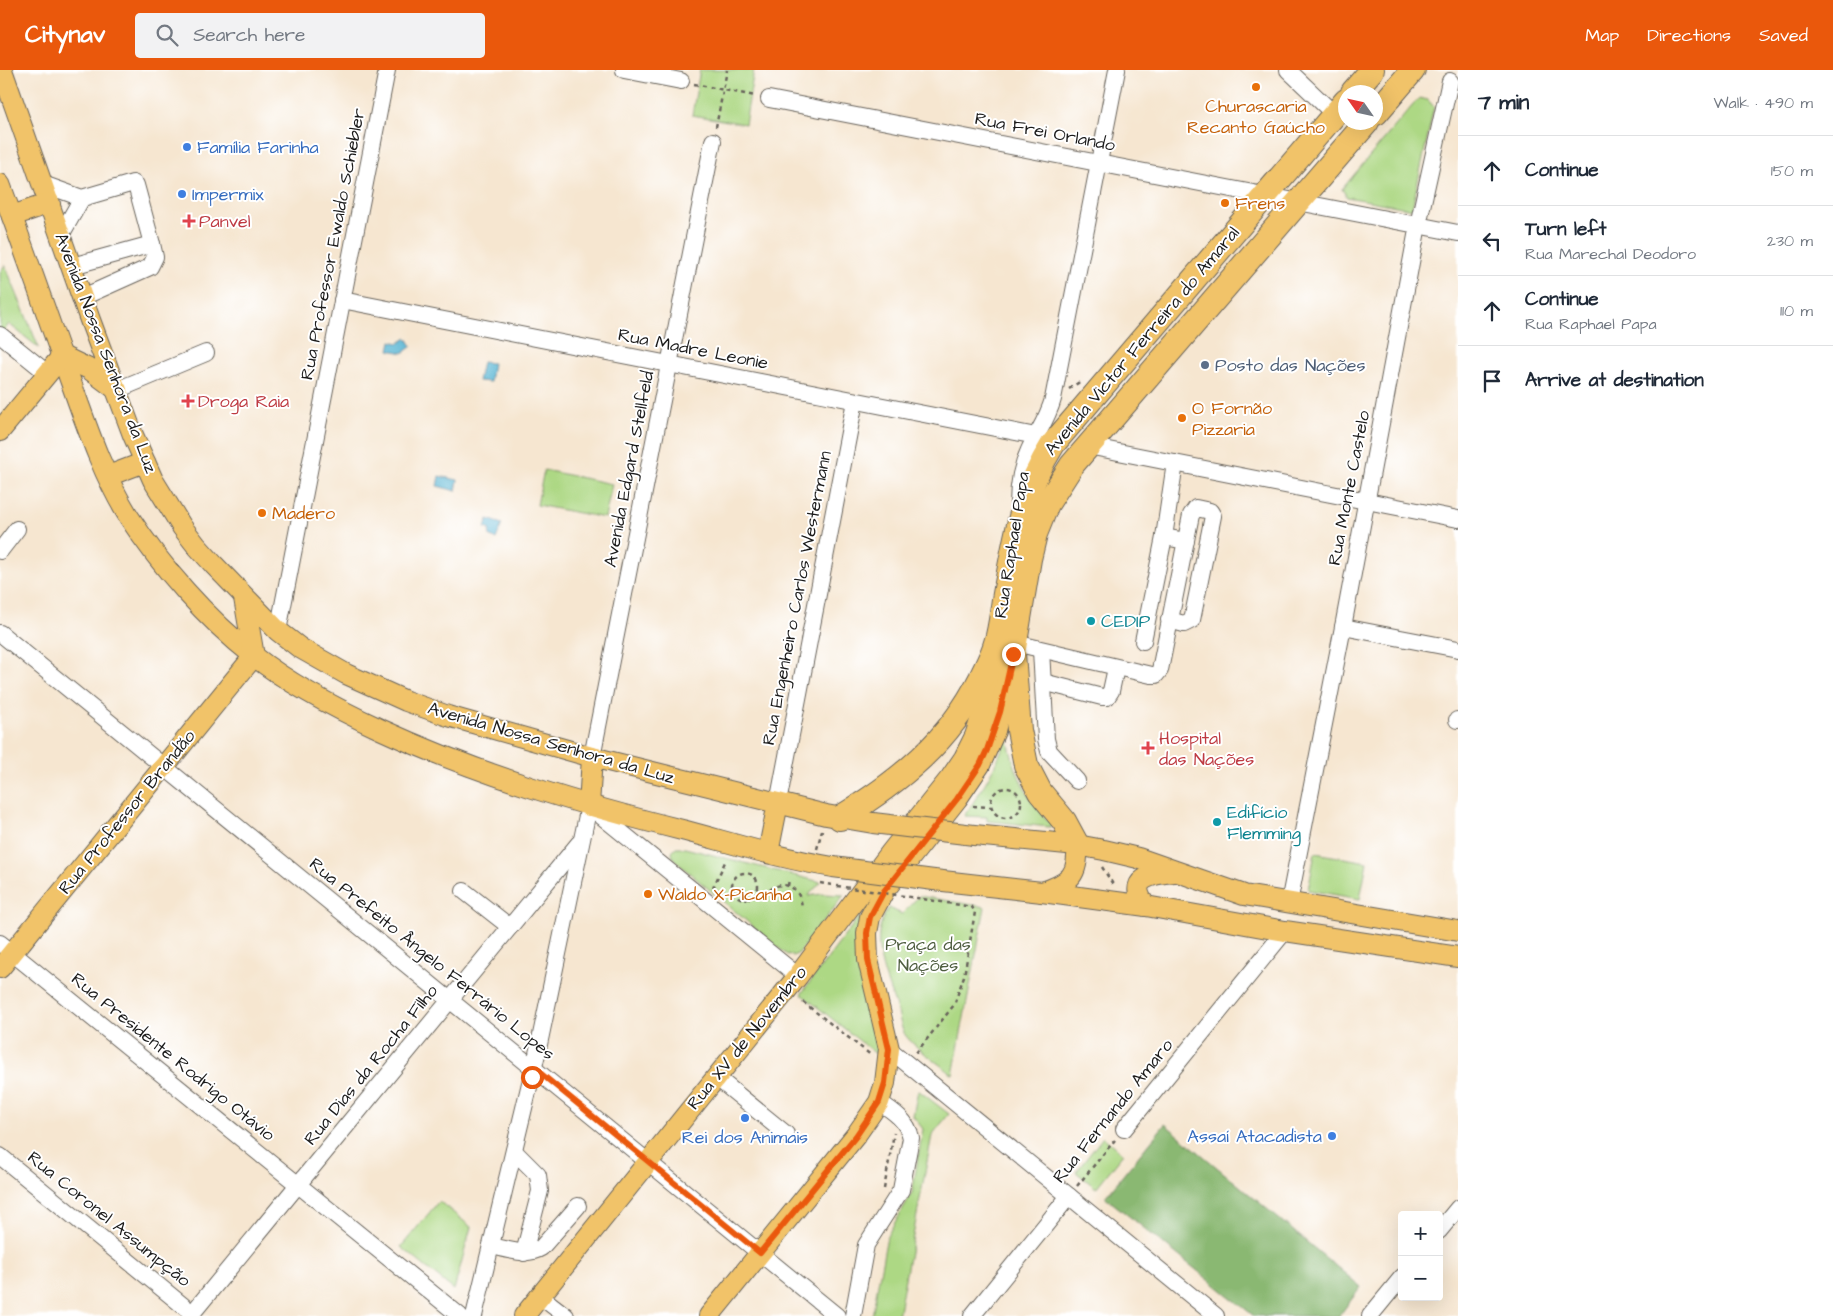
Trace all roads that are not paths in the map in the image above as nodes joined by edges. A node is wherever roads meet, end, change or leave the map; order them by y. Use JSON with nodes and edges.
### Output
{"nodes":[{"id":1,"x":2,"y":70,"type":"edge"},
{"id":2,"x":387,"y":70,"type":"edge"},
{"id":3,"x":624,"y":70,"type":"edge"},
{"id":4,"x":1117,"y":70,"type":"edge"},
{"id":5,"x":1288,"y":70,"type":"edge"},
{"id":6,"x":1372,"y":70,"type":"edge"},
{"id":7,"x":1413,"y":70,"type":"edge"},
{"id":8,"x":681,"y":81,"type":"road end"},
{"id":9,"x":1450,"y":81,"type":"dead end"},
{"id":10,"x":1359,"y":85,"type":"edge"},
{"id":11,"x":769,"y":99,"type":"road end"},
{"id":12,"x":1383,"y":105,"type":"edge"},
{"id":13,"x":1338,"y":107,"type":"edge"},
{"id":14,"x":1338,"y":110,"type":"edge"},
{"id":15,"x":1360,"y":130,"type":"edge"},
{"id":16,"x":713,"y":141,"type":"road end"},
{"id":17,"x":1099,"y":163,"type":"junction"},
{"id":18,"x":0,"y":184,"type":"edge"},
{"id":19,"x":43,"y":184,"type":"junction"},
{"id":20,"x":1265,"y":196,"type":"junction"},
{"id":21,"x":82,"y":198,"type":"junction"},
{"id":22,"x":1299,"y":202,"type":"junction"},
{"id":23,"x":50,"y":203,"type":"junction"},
{"id":24,"x":12,"y":216,"type":"junction"},
{"id":25,"x":1418,"y":226,"type":"junction"},
{"id":26,"x":1458,"y":233,"type":"edge"},
{"id":27,"x":61,"y":235,"type":"junction"},
{"id":28,"x":152,"y":244,"type":"junction"},
{"id":29,"x":72,"y":266,"type":"junction"},
{"id":30,"x":83,"y":297,"type":"junction"},
{"id":31,"x":342,"y":300,"type":"junction"},
{"id":32,"x":0,"y":335,"type":"edge"},
{"id":33,"x":206,"y":353,"type":"dead end"},
{"id":34,"x":62,"y":356,"type":"junction"},
{"id":35,"x":669,"y":364,"type":"junction"},
{"id":36,"x":47,"y":373,"type":"junction"},
{"id":37,"x":117,"y":390,"type":"junction"},
{"id":38,"x":855,"y":401,"type":"junction"},
{"id":39,"x":1052,"y":404,"type":"junction"},
{"id":40,"x":1080,"y":410,"type":"junction"},
{"id":41,"x":0,"y":430,"type":"edge"},
{"id":42,"x":1036,"y":436,"type":"junction"},
{"id":43,"x":1088,"y":446,"type":"junction"},
{"id":44,"x":145,"y":462,"type":"junction"},
{"id":45,"x":1175,"y":463,"type":"junction"},
{"id":46,"x":108,"y":476,"type":"junction"},
{"id":47,"x":1367,"y":501,"type":"junction"},
{"id":48,"x":1041,"y":517,"type":"joint"},
{"id":49,"x":1458,"y":519,"type":"edge"},
{"id":50,"x":1018,"y":525,"type":"junction"},
{"id":51,"x":17,"y":529,"type":"dead end"},
{"id":52,"x":1164,"y":537,"type":"junction"},
{"id":53,"x":1186,"y":540,"type":"junction"},
{"id":54,"x":0,"y":551,"type":"edge"},
{"id":55,"x":244,"y":598,"type":"junction"},
{"id":56,"x":1169,"y":620,"type":"junction"},
{"id":57,"x":1343,"y":627,"type":"junction"},
{"id":58,"x":278,"y":631,"type":"junction"},
{"id":59,"x":0,"y":633,"type":"edge"},
{"id":60,"x":1143,"y":642,"type":"dead end"},
{"id":61,"x":1008,"y":647,"type":"junction"},
{"id":62,"x":1458,"y":649,"type":"edge"},
{"id":63,"x":1041,"y":650,"type":"junction"},
{"id":64,"x":254,"y":656,"type":"junction"},
{"id":65,"x":1116,"y":668,"type":"junction"},
{"id":66,"x":1043,"y":682,"type":"junction"},
{"id":67,"x":592,"y":757,"type":"junction"},
{"id":68,"x":165,"y":766,"type":"junction"},
{"id":69,"x":1077,"y":781,"type":"dead end"},
{"id":70,"x":778,"y":803,"type":"junction"},
{"id":71,"x":589,"y":806,"type":"junction"},
{"id":72,"x":831,"y":824,"type":"junction"},
{"id":73,"x":582,"y":840,"type":"junction"},
{"id":74,"x":1077,"y":845,"type":"junction"},
{"id":75,"x":891,"y":852,"type":"joint"},
{"id":76,"x":768,"y":853,"type":"junction"},
{"id":77,"x":1176,"y":871,"type":"junction"},
{"id":78,"x":464,"y":892,"type":"dead end"},
{"id":79,"x":1042,"y":892,"type":"junction"},
{"id":80,"x":1289,"y":904,"type":"junction"},
{"id":81,"x":1146,"y":906,"type":"junction"},
{"id":82,"x":510,"y":928,"type":"junction"},
{"id":83,"x":1285,"y":931,"type":"junction"},
{"id":84,"x":1458,"y":931,"type":"edge"},
{"id":85,"x":4,"y":955,"type":"edge"},
{"id":86,"x":1458,"y":957,"type":"edge"},
{"id":87,"x":798,"y":976,"type":"junction"},
{"id":88,"x":450,"y":1000,"type":"junction"},
{"id":89,"x":880,"y":1053,"type":"junction"},
{"id":90,"x":534,"y":1068,"type":"junction"},
{"id":91,"x":716,"y":1077,"type":"junction"},
{"id":92,"x":879,"y":1102,"type":"junction"},
{"id":93,"x":1124,"y":1129,"type":"road end"},
{"id":94,"x":786,"y":1134,"type":"dead end"},
{"id":95,"x":514,"y":1151,"type":"junction"},
{"id":96,"x":0,"y":1156,"type":"edge"},
{"id":97,"x":648,"y":1162,"type":"junction"},
{"id":98,"x":298,"y":1185,"type":"junction"},
{"id":99,"x":1069,"y":1196,"type":"junction"},
{"id":100,"x":578,"y":1206,"type":"dead end"},
{"id":101,"x":1458,"y":1208,"type":"edge"},
{"id":102,"x":1443,"y":1226,"type":"edge"},
{"id":103,"x":491,"y":1246,"type":"junction"},
{"id":104,"x":524,"y":1253,"type":"junction"},
{"id":105,"x":760,"y":1253,"type":"junction"},
{"id":106,"x":1398,"y":1282,"type":"edge"},
{"id":107,"x":540,"y":1296,"type":"junction"},
{"id":108,"x":191,"y":1315,"type":"edge"},
{"id":109,"x":460,"y":1316,"type":"edge"},
{"id":110,"x":474,"y":1316,"type":"edge"},
{"id":111,"x":524,"y":1316,"type":"edge"},
{"id":112,"x":566,"y":1316,"type":"edge"},
{"id":113,"x":709,"y":1316,"type":"edge"},
{"id":114,"x":837,"y":1316,"type":"edge"},
{"id":115,"x":853,"y":1316,"type":"edge"},
{"id":116,"x":972,"y":1316,"type":"edge"},
{"id":117,"x":1216,"y":1316,"type":"edge"},
{"id":118,"x":1370,"y":1316,"type":"edge"}],
"edges":[{"from":1,"to":19,"type":"main road","name":"Avenida Nossa Senhora da Luz"},
{"from":2,"to":31,"type":"street","name":"Rua Professor Ewaldo Schiebler"},
{"from":3,"to":8,"type":"street"},
{"from":4,"to":17,"type":"street","name":"Rua Raphael Papa"},
{"from":5,"to":13,"type":"street"},
{"from":6,"to":10,"type":"highway"},
{"from":7,"to":12,"type":"highway"},
{"from":9,"to":25,"type":"street","name":"Rua Monte Castelo"},
{"from":11,"to":17,"type":"street","name":"Rua Frei Orlando"},
{"from":14,"to":20,"type":"highway","name":"Avenida Victor Ferreira do Amaral"},
{"from":15,"to":22,"type":"highway","name":"Avenida Victor Ferreira do Amaral"},
{"from":16,"to":35,"type":"street","name":"Avenida Edgard Stellfeld"},
{"from":17,"to":20,"type":"street","name":"Rua Frei Orlando"},
{"from":17,"to":39,"type":"street","name":"Rua Raphael Papa"},
{"from":18,"to":24,"type":"main road"},
{"from":19,"to":21,"type":"street"},
{"from":19,"to":23,"type":"main road","name":"Avenida Nossa Senhora da Luz"},
{"from":20,"to":22,"type":"street","name":"Rua Frei Orlando"},
{"from":20,"to":40,"type":"highway","name":"Avenida Victor Ferreira do Amaral"},
{"from":21,"to":27,"type":"street"},
{"from":21,"to":28,"type":"street"},
{"from":22,"to":25,"type":"street","name":"Rua Frei Orlando"},
{"from":22,"to":43,"type":"highway","name":"Avenida Victor Ferreira do Amaral"},
{"from":23,"to":24,"type":"main road"},
{"from":23,"to":27,"type":"main road","name":"Avenida Nossa Senhora da Luz"},
{"from":24,"to":34,"type":"main road"},
{"from":25,"to":26,"type":"street","name":"Rua Frei Orlando"},
{"from":25,"to":47,"type":"street","name":"Rua Monte Castelo"},
{"from":27,"to":29,"type":"main road","name":"Avenida Nossa Senhora da Luz"},
{"from":28,"to":29,"type":"street"},
{"from":28,"to":30,"type":"street"},
{"from":29,"to":30,"type":"main road","name":"Avenida Nossa Senhora da Luz"},
{"from":30,"to":37,"type":"main road","name":"Avenida Nossa Senhora da Luz"},
{"from":31,"to":35,"type":"street","name":"Rua Madre Leonie"},
{"from":31,"to":58,"type":"street","name":"Rua Professor Ewaldo Schiebler"},
{"from":32,"to":36,"type":"street"},
{"from":33,"to":37,"type":"street"},
{"from":34,"to":36,"type":"main road"},
{"from":34,"to":37,"type":"main road"},
{"from":34,"to":46,"type":"main road"},
{"from":35,"to":38,"type":"street","name":"Rua Madre Leonie"},
{"from":35,"to":67,"type":"street","name":"Avenida Edgard Stellfeld"},
{"from":36,"to":41,"type":"main road"},
{"from":37,"to":44,"type":"main road","name":"Avenida Nossa Senhora da Luz"},
{"from":38,"to":42,"type":"street","name":"Rua Madre Leonie"},
{"from":38,"to":70,"type":"street","name":"Rua Engenheiro Carlos Westermann"},
{"from":39,"to":40,"type":"street"},
{"from":39,"to":42,"type":"street","name":"Rua Raphael Papa"},
{"from":40,"to":50,"type":"highway","name":"Avenida Victor Ferreira do Amaral"},
{"from":42,"to":50,"type":"street","name":"Rua Raphael Papa"},
{"from":43,"to":45,"type":"street"},
{"from":43,"to":48,"type":"highway","name":"Avenida Victor Ferreira do Amaral"},
{"from":44,"to":46,"type":"main road"},
{"from":44,"to":55,"type":"main road","name":"Avenida Nossa Senhora da Luz"},
{"from":45,"to":47,"type":"street"},
{"from":45,"to":52,"type":"street"},
{"from":46,"to":64,"type":"main road"},
{"from":47,"to":49,"type":"street"},
{"from":47,"to":57,"type":"street","name":"Rua Monte Castelo"},
{"from":48,"to":61,"type":"highway","name":"Rua Raphael Papa"},
{"from":50,"to":61,"type":"highway","name":"Rua Raphael Papa"},
{"from":51,"to":54,"type":"street"},
{"from":52,"to":53,"type":"street"},
{"from":52,"to":60,"type":"street"},
{"from":53,"to":56,"type":"street"},
{"from":53,"to":56,"type":"street"},
{"from":55,"to":58,"type":"main road","name":"Avenida Nossa Senhora da Luz"},
{"from":55,"to":64,"type":"main road"},
{"from":56,"to":65,"type":"street"},
{"from":57,"to":62,"type":"street"},
{"from":57,"to":80,"type":"street","name":"Rua Monte Castelo"},
{"from":58,"to":67,"type":"main road","name":"Avenida Nossa Senhora da Luz"},
{"from":59,"to":68,"type":"street","name":"Rua Prefeito Ângelo Ferrário Lopes"},
{"from":61,"to":63,"type":"street"},
{"from":61,"to":72,"type":"highway"},
{"from":61,"to":74,"type":"highway"},
{"from":61,"to":75,"type":"main road","name":"Rua Raphael Papa"},
{"from":61,"to":89,"type":"main road","name":"Rua Raphael Papa"},
{"from":63,"to":65,"type":"street"},
{"from":63,"to":66,"type":"street"},
{"from":64,"to":68,"type":"main road","name":"Rua Professor Brandão"},
{"from":64,"to":71,"type":"main road"},
{"from":65,"to":66,"type":"street"},
{"from":66,"to":69,"type":"street"},
{"from":67,"to":70,"type":"main road","name":"Avenida Nossa Senhora da Luz"},
{"from":67,"to":71,"type":"main road"},
{"from":68,"to":85,"type":"main road","name":"Rua Professor Brandão"},
{"from":68,"to":88,"type":"street","name":"Rua Prefeito Ângelo Ferrário Lopes"},
{"from":70,"to":72,"type":"main road","name":"Avenida Nossa Senhora da Luz"},
{"from":70,"to":76,"type":"main road"},
{"from":71,"to":73,"type":"street"},
{"from":71,"to":76,"type":"main road"},
{"from":71,"to":87,"type":"street"},
{"from":72,"to":74,"type":"main road","name":"Avenida Nossa Senhora da Luz","bridge":true},
{"from":73,"to":82,"type":"street","name":"Rua Dias da Rocha Filho"},
{"from":73,"to":90,"type":"street"},
{"from":74,"to":77,"type":"main road","name":"Avenida Nossa Senhora da Luz"},
{"from":74,"to":79,"type":"main road"},
{"from":75,"to":87,"type":"main road","name":"Rua XV de Novembro"},
{"from":76,"to":79,"type":"main road","bridge":true},
{"from":77,"to":80,"type":"main road","name":"Avenida Nossa Senhora da Luz"},
{"from":77,"to":81,"type":"main road"},
{"from":78,"to":82,"type":"street"},
{"from":79,"to":81,"type":"main road"},
{"from":80,"to":84,"type":"main road","name":"Avenida Nossa Senhora da Luz"},
{"from":81,"to":83,"type":"main road"},
{"from":82,"to":88,"type":"street","name":"Rua Dias da Rocha Filho"},
{"from":83,"to":86,"type":"main road"},
{"from":83,"to":93,"type":"street","name":"Rua Fernando Amaro"},
{"from":85,"to":98,"type":"street","name":"Rua Presidente Rodrigo Otávio"},
{"from":87,"to":91,"type":"main road","name":"Rua XV de Novembro"},
{"from":88,"to":90,"type":"street","name":"Rua Prefeito Ângelo Ferrário Lopes"},
{"from":88,"to":98,"type":"street","name":"Rua Dias da Rocha Filho"},
{"from":89,"to":92,"type":"main road","name":"Rua Raphael Papa"},
{"from":89,"to":99,"type":"street"},
{"from":90,"to":95,"type":"street"},
{"from":90,"to":97,"type":"street","name":"Rua Prefeito Ângelo Ferrário Lopes"},
{"from":91,"to":94,"type":"street"},
{"from":91,"to":97,"type":"main road","name":"Rua XV de Novembro"},
{"from":92,"to":105,"type":"main road","name":"Rua Raphael Papa"},
{"from":92,"to":115,"type":"street"},
{"from":95,"to":103,"type":"street"},
{"from":95,"to":104,"type":"street"},
{"from":96,"to":108,"type":"street","name":"Rua Coronel Assumpção"},
{"from":97,"to":105,"type":"street","name":"Rua Prefeito Ângelo Ferrário Lopes"},
{"from":97,"to":107,"type":"main road","name":"Rua XV de Novembro"},
{"from":98,"to":108,"type":"street","name":"Rua Dias da Rocha Filho"},
{"from":98,"to":109,"type":"street","name":"Rua Presidente Rodrigo Otávio"},
{"from":99,"to":116,"type":"street","name":"Rua Fernando Amaro"},
{"from":99,"to":117,"type":"street"},
{"from":100,"to":104,"type":"street"},
{"from":101,"to":102,"type":"street"},
{"from":103,"to":104,"type":"street"},
{"from":103,"to":110,"type":"street"},
{"from":105,"to":113,"type":"main road","name":"Rua Raphael Papa"},
{"from":105,"to":114,"type":"street","name":"Rua Prefeito Ângelo Ferrário Lopes"},
{"from":106,"to":118,"type":"street"},
{"from":107,"to":111,"type":"main road","name":"Rua XV de Novembro"},
{"from":107,"to":112,"type":"street"}]}
